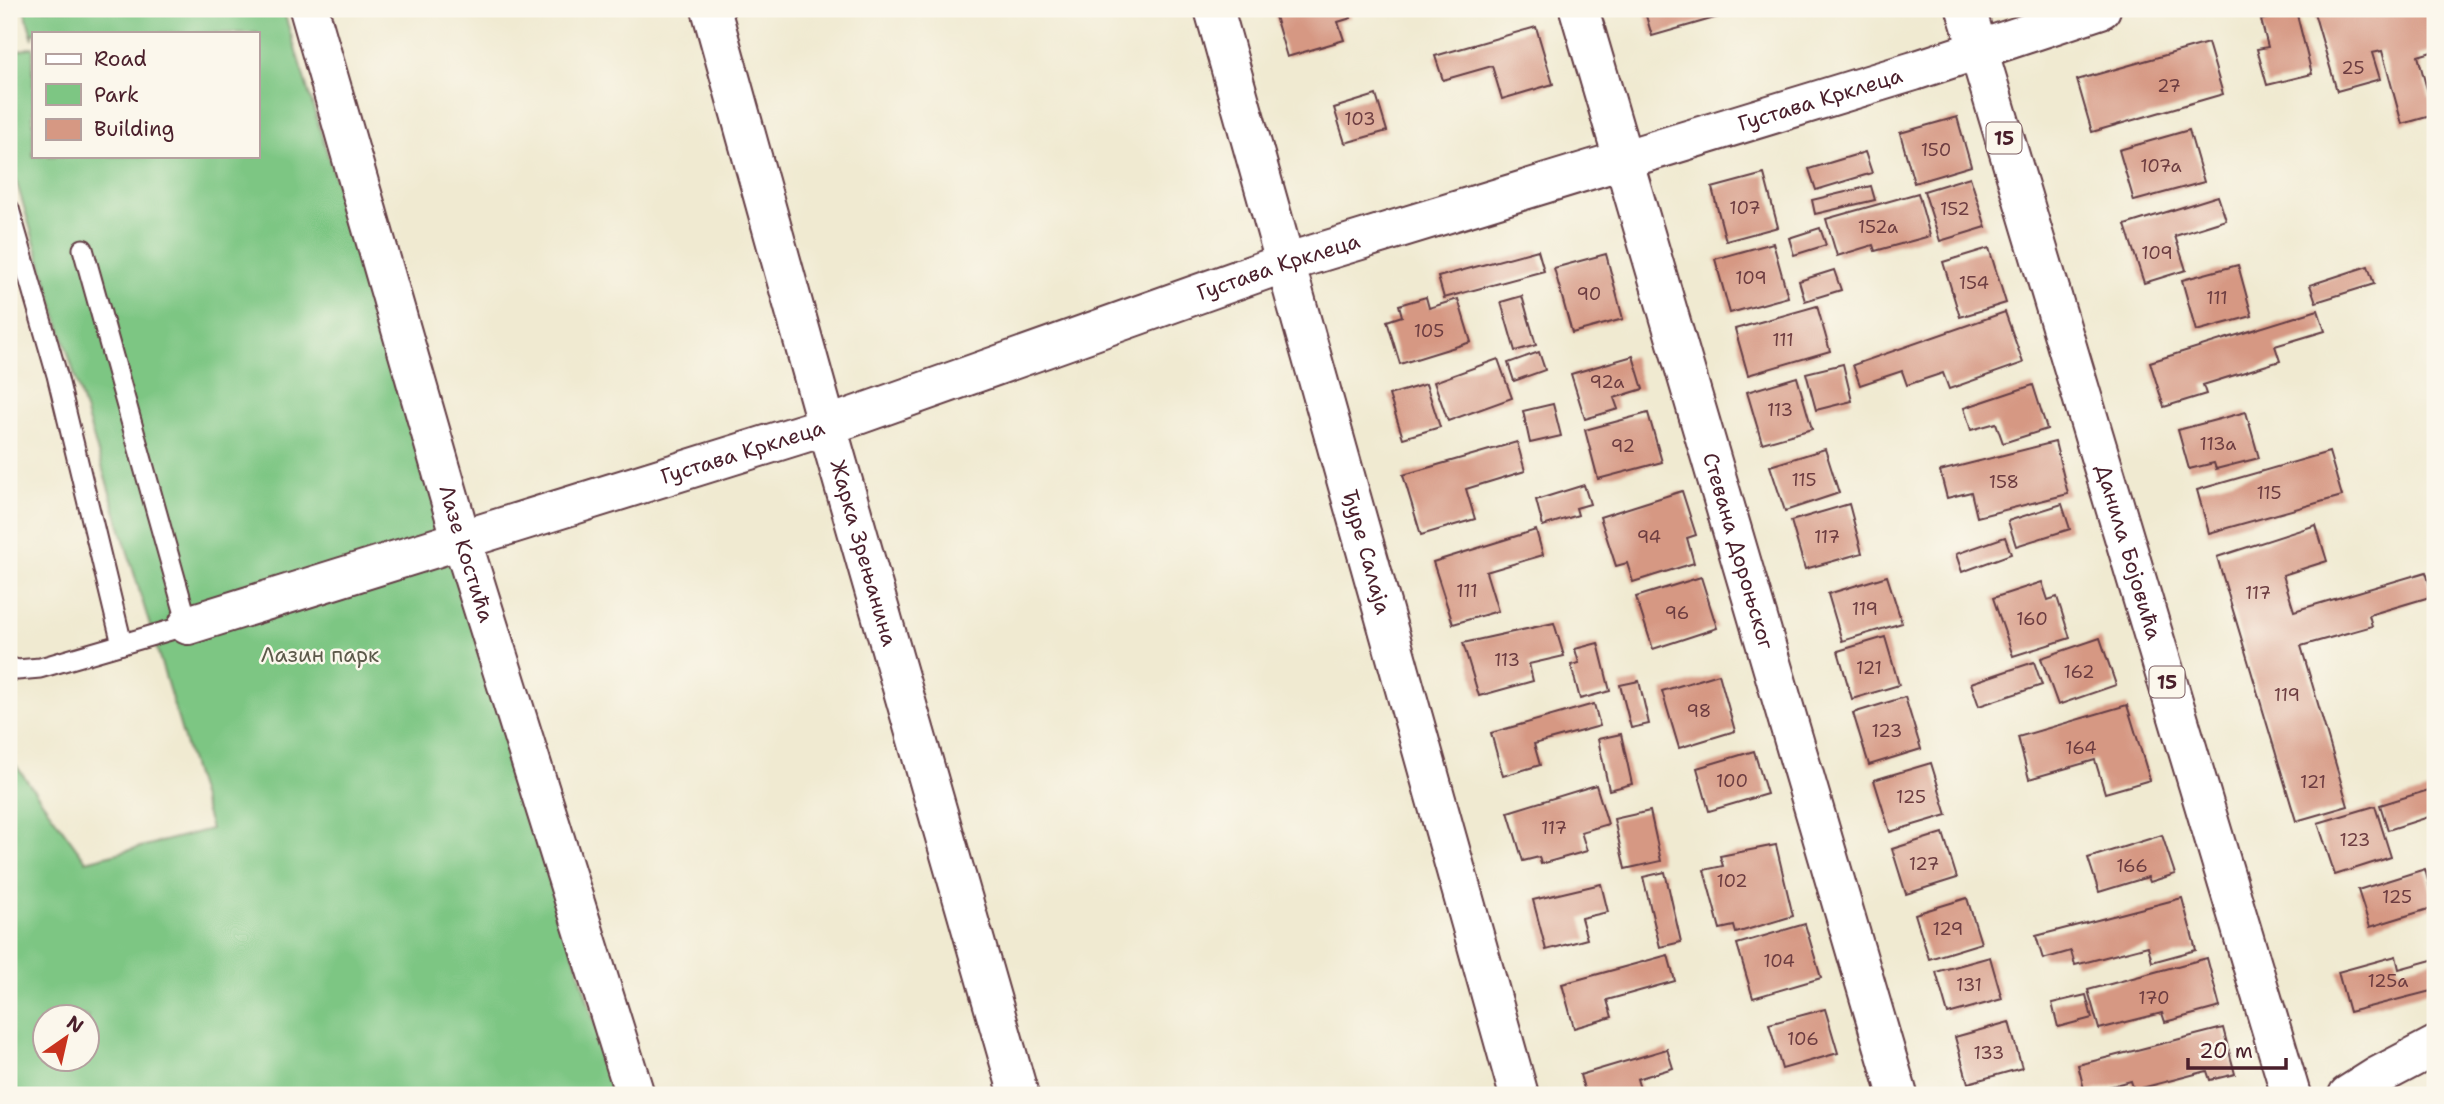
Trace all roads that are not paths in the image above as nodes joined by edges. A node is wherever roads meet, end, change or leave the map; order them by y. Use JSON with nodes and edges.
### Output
{"nodes":[{"id":1,"x":309,"y":9,"type":"edge"},
{"id":2,"x":711,"y":9,"type":"edge"},
{"id":3,"x":1214,"y":9,"type":"edge"},
{"id":4,"x":1579,"y":9,"type":"edge"},
{"id":5,"x":1966,"y":9,"type":"edge"},
{"id":6,"x":2101,"y":9,"type":"edge"},
{"id":7,"x":1978,"y":50,"type":"junction"},
{"id":8,"x":1624,"y":160,"type":"junction"},
{"id":9,"x":9,"y":209,"type":"edge"},
{"id":10,"x":83,"y":249,"type":"dead end"},
{"id":11,"x":1285,"y":263,"type":"junction"},
{"id":12,"x":827,"y":426,"type":"junction"},
{"id":13,"x":461,"y":538,"type":"junction"},
{"id":14,"x":188,"y":625,"type":"junction"},
{"id":15,"x":122,"y":645,"type":"junction"},
{"id":16,"x":9,"y":667,"type":"edge"},
{"id":17,"x":2435,"y":1046,"type":"edge"},
{"id":18,"x":635,"y":1095,"type":"edge"},
{"id":19,"x":1016,"y":1095,"type":"edge"},
{"id":20,"x":1519,"y":1095,"type":"edge"},
{"id":21,"x":1898,"y":1095,"type":"edge"},
{"id":22,"x":2291,"y":1095,"type":"edge"},
{"id":23,"x":2348,"y":1095,"type":"edge"}],
"edges":[{"from":1,"to":13,"type":"street","name":"Лазе Костића"},
{"from":2,"to":12,"type":"street","name":"Жарка Зрењанина"},
{"from":3,"to":11,"type":"street","name":"Ђуре Салаја"},
{"from":4,"to":8,"type":"street","name":"Стевана Дороњског"},
{"from":5,"to":7,"type":"street","name":"Данила Бојовића","number":"15"},
{"from":6,"to":7,"type":"street","name":"Густава Крклеца"},
{"from":7,"to":8,"type":"street","name":"Густава Крклеца"},
{"from":7,"to":22,"type":"street","name":"Данила Бојовића","number":"15"},
{"from":8,"to":11,"type":"street","name":"Густава Крклеца"},
{"from":8,"to":21,"type":"street","name":"Стевана Дороњског"},
{"from":9,"to":15,"type":"lane"},
{"from":10,"to":14,"type":"lane"},
{"from":11,"to":12,"type":"street","name":"Густава Крклеца"},
{"from":11,"to":20,"type":"street","name":"Ђуре Салаја"},
{"from":12,"to":13,"type":"street","name":"Густава Крклеца"},
{"from":12,"to":19,"type":"street","name":"Жарка Зрењанина"},
{"from":13,"to":14,"type":"street","name":"Густава Крклеца"},
{"from":13,"to":18,"type":"street","name":"Лазе Костића"},
{"from":14,"to":15,"type":"lane"},
{"from":15,"to":16,"type":"lane"},
{"from":17,"to":23,"type":"street"}]}
